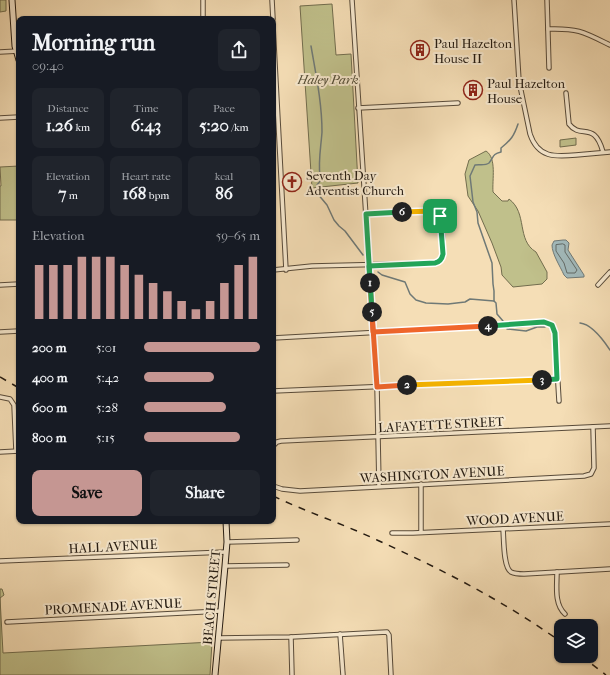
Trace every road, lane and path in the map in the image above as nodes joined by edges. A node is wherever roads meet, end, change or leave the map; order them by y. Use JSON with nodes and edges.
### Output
{"nodes":[{"id":1,"x":12,"y":0,"type":"edge"},
{"id":2,"x":203,"y":0,"type":"edge"},
{"id":3,"x":272,"y":0,"type":"edge"},
{"id":4,"x":352,"y":0,"type":"edge"},
{"id":5,"x":514,"y":0,"type":"edge"},
{"id":6,"x":547,"y":0,"type":"edge"},
{"id":7,"x":203,"y":16,"type":"edge"},
{"id":8,"x":273,"y":16,"type":"edge"},
{"id":9,"x":548,"y":29,"type":"junction"},
{"id":10,"x":16,"y":34,"type":"edge"},
{"id":11,"x":610,"y":45,"type":"edge"},
{"id":12,"x":16,"y":51,"type":"edge"},
{"id":13,"x":0,"y":52,"type":"edge"},
{"id":14,"x":549,"y":68,"type":"dead end"},
{"id":15,"x":276,"y":82,"type":"edge"},
{"id":16,"x":566,"y":93,"type":"dead end"},
{"id":17,"x":458,"y":103,"type":"dead end"},
{"id":18,"x":358,"y":108,"type":"junction"},
{"id":19,"x":0,"y":118,"type":"edge"},
{"id":20,"x":16,"y":118,"type":"edge"},
{"id":21,"x":603,"y":152,"type":"junction"},
{"id":22,"x":610,"y":152,"type":"edge"},
{"id":23,"x":366,"y":214,"type":"junction"},
{"id":24,"x":369,"y":266,"type":"junction"},
{"id":25,"x":276,"y":270,"type":"edge"},
{"id":26,"x":286,"y":270,"type":"junction"},
{"id":27,"x":610,"y":272,"type":"edge"},
{"id":28,"x":16,"y":284,"type":"edge"},
{"id":29,"x":0,"y":285,"type":"edge"},
{"id":30,"x":598,"y":285,"type":"dead end"},
{"id":31,"x":16,"y":331,"type":"edge"},
{"id":32,"x":0,"y":332,"type":"edge"},
{"id":33,"x":373,"y":332,"type":"junction"},
{"id":34,"x":276,"y":338,"type":"edge"},
{"id":35,"x":557,"y":379,"type":"junction"},
{"id":36,"x":377,"y":387,"type":"junction"},
{"id":37,"x":276,"y":391,"type":"edge"},
{"id":38,"x":0,"y":397,"type":"edge"},
{"id":39,"x":559,"y":401,"type":"dead end"},
{"id":40,"x":610,"y":426,"type":"edge"},
{"id":41,"x":593,"y":427,"type":"junction"},
{"id":42,"x":16,"y":436,"type":"edge"},
{"id":43,"x":378,"y":437,"type":"junction"},
{"id":44,"x":276,"y":443,"type":"edge"},
{"id":45,"x":16,"y":451,"type":"edge"},
{"id":46,"x":0,"y":452,"type":"edge"},
{"id":47,"x":421,"y":484,"type":"junction"},
{"id":48,"x":379,"y":486,"type":"junction"},
{"id":49,"x":276,"y":487,"type":"edge"},
{"id":50,"x":226,"y":524,"type":"edge"},
{"id":51,"x":610,"y":524,"type":"edge"},
{"id":52,"x":503,"y":529,"type":"junction"},
{"id":53,"x":421,"y":532,"type":"junction"},
{"id":54,"x":392,"y":533,"type":"dead end"},
{"id":55,"x":297,"y":540,"type":"dead end"},
{"id":56,"x":226,"y":542,"type":"junction"},
{"id":57,"x":226,"y":552,"type":"junction"},
{"id":58,"x":0,"y":561,"type":"edge"},
{"id":59,"x":287,"y":565,"type":"dead end"},
{"id":60,"x":225,"y":566,"type":"junction"},
{"id":61,"x":610,"y":569,"type":"edge"},
{"id":62,"x":557,"y":572,"type":"junction"},
{"id":63,"x":221,"y":611,"type":"junction"},
{"id":64,"x":565,"y":614,"type":"dead end"},
{"id":65,"x":7,"y":622,"type":"dead end"},
{"id":66,"x":340,"y":634,"type":"junction"},
{"id":67,"x":291,"y":637,"type":"junction"},
{"id":68,"x":218,"y":638,"type":"junction"},
{"id":69,"x":215,"y":675,"type":"edge"},
{"id":70,"x":292,"y":675,"type":"edge"},
{"id":71,"x":343,"y":675,"type":"edge"},
{"id":72,"x":391,"y":675,"type":"edge"}],
"edges":[{"from":1,"to":10,"type":"main road"},
{"from":2,"to":7,"type":"street"},
{"from":3,"to":8,"type":"street"},
{"from":4,"to":18,"type":"street"},
{"from":5,"to":21,"type":"street"},
{"from":6,"to":9,"type":"street"},
{"from":9,"to":11,"type":"street"},
{"from":9,"to":14,"type":"street"},
{"from":12,"to":13,"type":"street"},
{"from":15,"to":26,"type":"street"},
{"from":16,"to":21,"type":"street"},
{"from":17,"to":18,"type":"street"},
{"from":18,"to":23,"type":"street"},
{"from":19,"to":20,"type":"street"},
{"from":21,"to":22,"type":"street"},
{"from":23,"to":24,"type":"street"},
{"from":23,"to":24,"type":"street"},
{"from":24,"to":26,"type":"street"},
{"from":24,"to":33,"type":"street"},
{"from":25,"to":26,"type":"street"},
{"from":27,"to":30,"type":"street"},
{"from":28,"to":29,"type":"street"},
{"from":31,"to":32,"type":"street"},
{"from":33,"to":34,"type":"street"},
{"from":33,"to":35,"type":"street"},
{"from":33,"to":36,"type":"street"},
{"from":35,"to":36,"type":"street"},
{"from":35,"to":39,"type":"street"},
{"from":36,"to":37,"type":"street"},
{"from":36,"to":43,"type":"street"},
{"from":38,"to":42,"type":"street"},
{"from":40,"to":41,"type":"street","name":"LAFAYETTE STREET"},
{"from":41,"to":43,"type":"street","name":"LAFAYETTE STREET"},
{"from":41,"to":47,"type":"street","name":"WASHINGTON AVENUE"},
{"from":43,"to":44,"type":"street","name":"LAFAYETTE STREET"},
{"from":43,"to":48,"type":"street"},
{"from":45,"to":46,"type":"street"},
{"from":47,"to":48,"type":"street","name":"WASHINGTON AVENUE"},
{"from":47,"to":53,"type":"street"},
{"from":48,"to":49,"type":"street","name":"WASHINGTON AVENUE"},
{"from":50,"to":56,"type":"main road","name":"BEACH STREET"},
{"from":51,"to":52,"type":"street","name":"WOOD AVENUE"},
{"from":52,"to":53,"type":"street","name":"WOOD AVENUE"},
{"from":52,"to":62,"type":"street"},
{"from":53,"to":54,"type":"street","name":"WOOD AVENUE"},
{"from":55,"to":56,"type":"street"},
{"from":56,"to":57,"type":"main road","name":"BEACH STREET"},
{"from":57,"to":58,"type":"street","name":"HALL AVENUE"},
{"from":57,"to":60,"type":"main road","name":"BEACH STREET"},
{"from":59,"to":60,"type":"street"},
{"from":60,"to":63,"type":"main road","name":"BEACH STREET"},
{"from":61,"to":62,"type":"street"},
{"from":62,"to":64,"type":"street"},
{"from":63,"to":65,"type":"street","name":"PROMENADE AVENUE"},
{"from":63,"to":68,"type":"main road","name":"BEACH STREET"},
{"from":66,"to":67,"type":"street"},
{"from":66,"to":71,"type":"street"},
{"from":66,"to":72,"type":"street"},
{"from":67,"to":68,"type":"street"},
{"from":67,"to":70,"type":"street"},
{"from":68,"to":69,"type":"main road","name":"BEACH STREET"}]}
